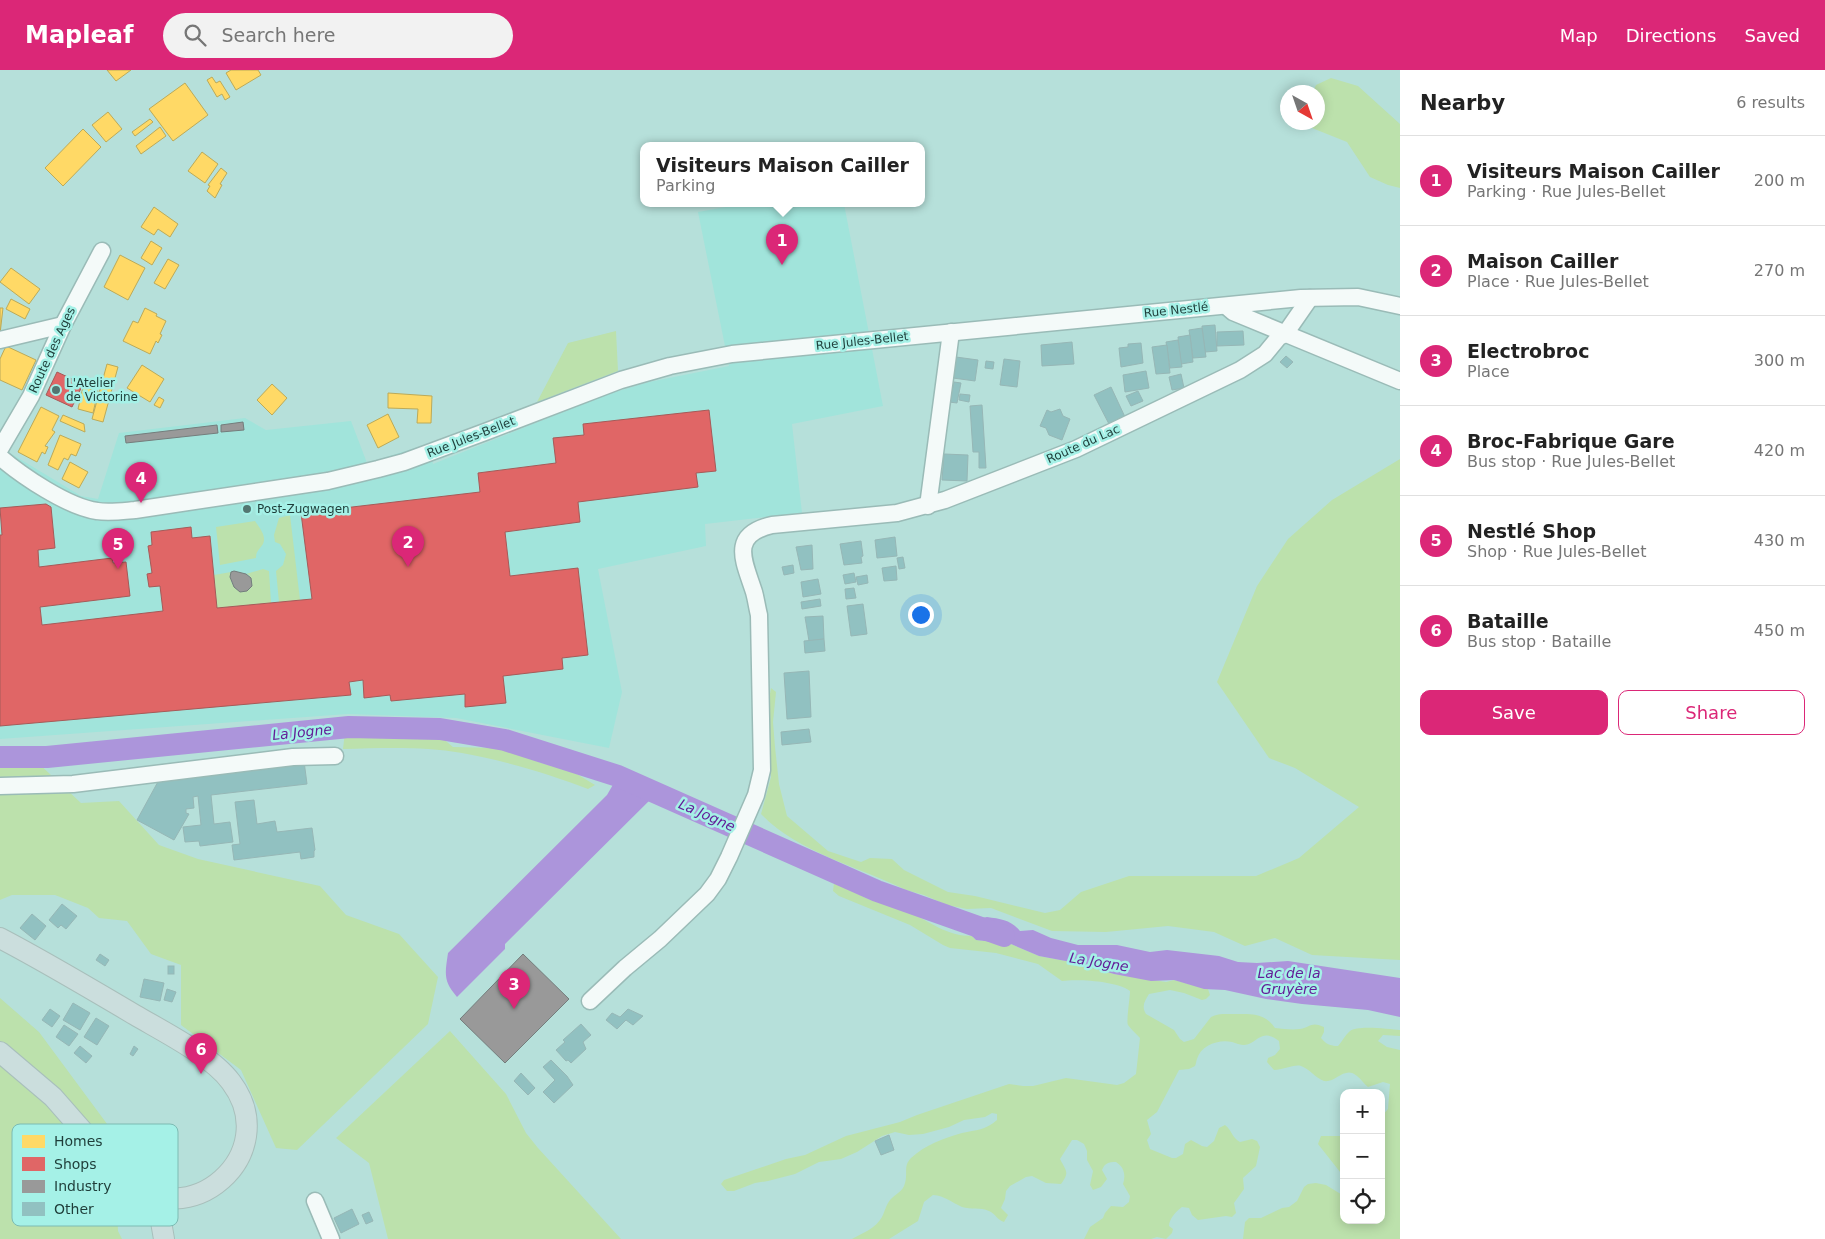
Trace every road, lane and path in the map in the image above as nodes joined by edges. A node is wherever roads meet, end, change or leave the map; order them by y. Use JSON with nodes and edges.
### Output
{"nodes":[{"id":1,"x":102,"y":251,"type":"dead end"},
{"id":2,"x":1310,"y":298,"type":"junction"},
{"id":3,"x":1226,"y":306,"type":"junction"},
{"id":4,"x":1400,"y":306,"type":"edge"},
{"id":5,"x":63,"y":325,"type":"junction"},
{"id":6,"x":951,"y":332,"type":"junction"},
{"id":7,"x":1285,"y":334,"type":"junction"},
{"id":8,"x":0,"y":340,"type":"edge"},
{"id":9,"x":1400,"y":381,"type":"edge"},
{"id":10,"x":0,"y":448,"type":"edge"},
{"id":11,"x":0,"y":457,"type":"edge"},
{"id":12,"x":928,"y":506,"type":"junction"},
{"id":13,"x":335,"y":756,"type":"dead end"},
{"id":14,"x":0,"y":786,"type":"edge"},
{"id":15,"x":0,"y":938,"type":"edge"},
{"id":16,"x":590,"y":1001,"type":"dead end"},
{"id":17,"x":0,"y":1052,"type":"edge"},
{"id":18,"x":77,"y":1124,"type":"edge"},
{"id":19,"x":178,"y":1197,"type":"edge"},
{"id":20,"x":315,"y":1201,"type":"dead end"},
{"id":21,"x":162,"y":1226,"type":"edge"},
{"id":22,"x":164,"y":1239,"type":"edge"},
{"id":23,"x":332,"y":1239,"type":"edge"}],
"edges":[{"from":1,"to":5,"type":"street","name":"Route des Ages"},
{"from":2,"to":3,"type":"street","name":"Rue Nestlé"},
{"from":2,"to":4,"type":"street","name":"Rue Nestlé"},
{"from":2,"to":7,"type":"street","name":"Route du Lac"},
{"from":3,"to":6,"type":"street","name":"Rue Nestlé"},
{"from":3,"to":7,"type":"street"},
{"from":5,"to":8,"type":"street"},
{"from":5,"to":10,"type":"street","name":"Route des Ages"},
{"from":6,"to":11,"type":"street","name":"Rue Jules-Bellet"},
{"from":6,"to":12,"type":"street"},
{"from":7,"to":9,"type":"street"},
{"from":7,"to":12,"type":"street","name":"Route du Lac"},
{"from":12,"to":16,"type":"street","name":"Route du Lac"},
{"from":13,"to":14,"type":"street"},
{"from":15,"to":19,"type":"main road"},
{"from":17,"to":18,"type":"main road"},
{"from":20,"to":23,"type":"street"},
{"from":21,"to":22,"type":"main road"}]}
